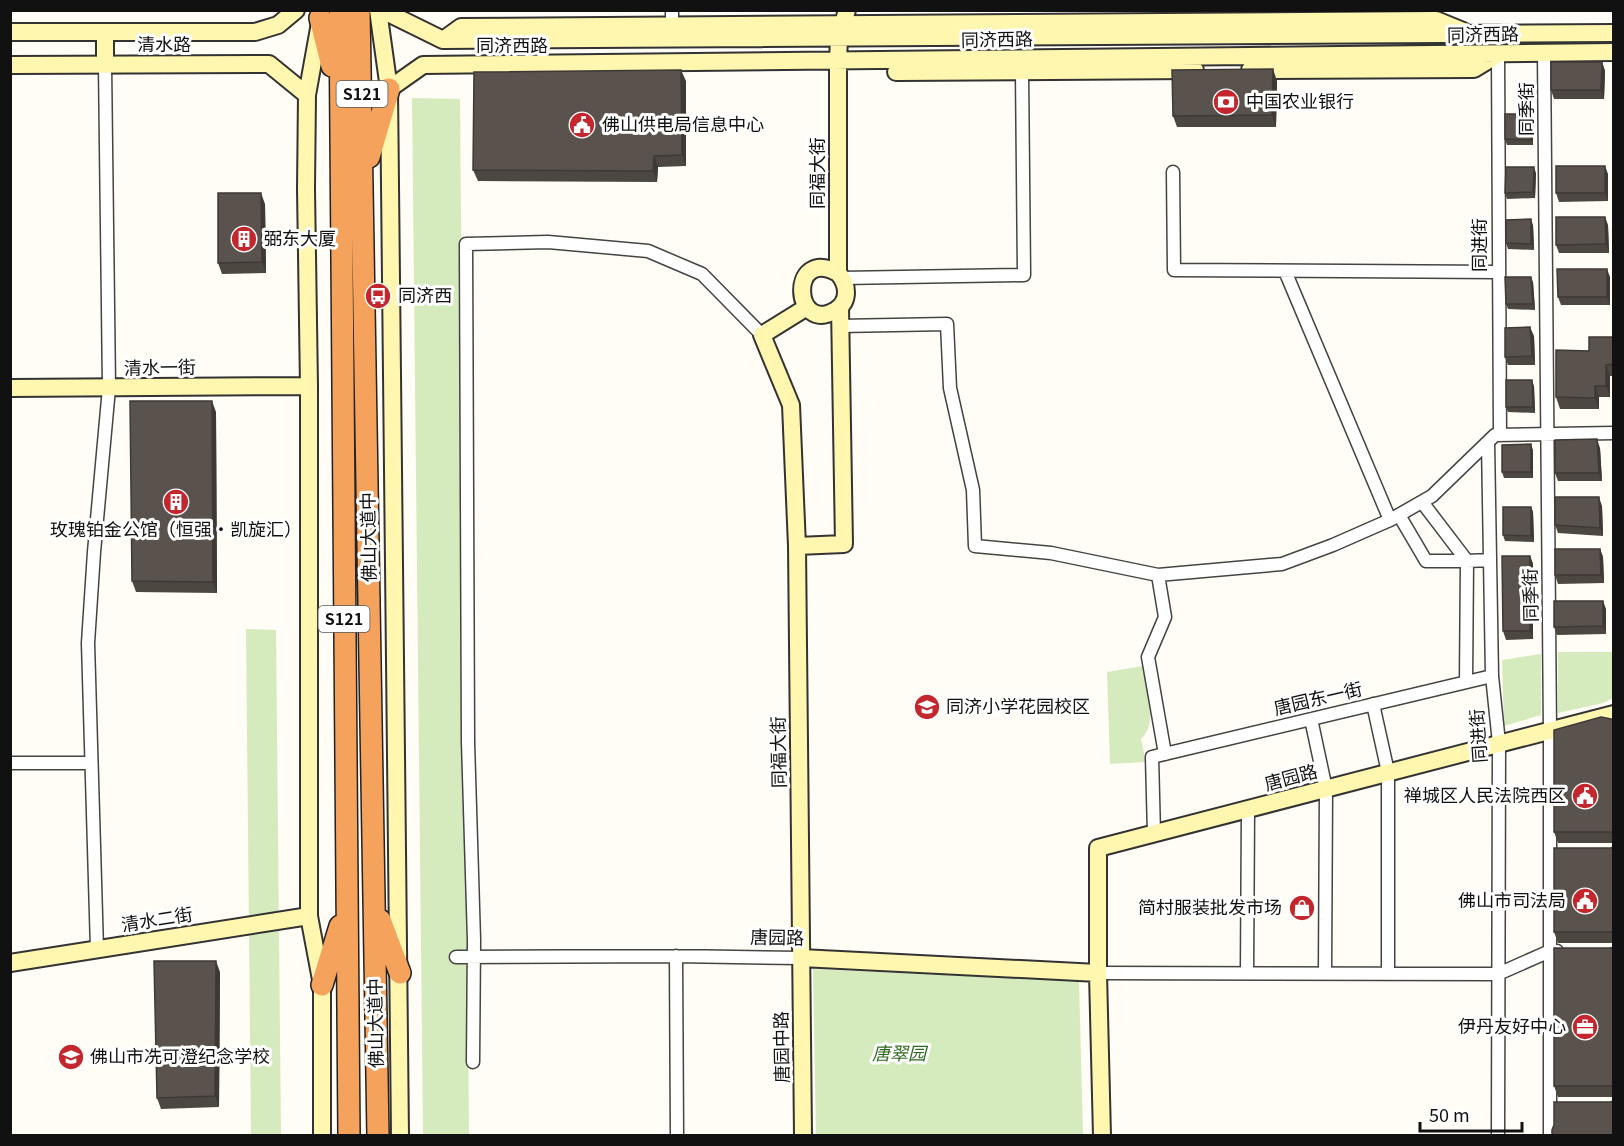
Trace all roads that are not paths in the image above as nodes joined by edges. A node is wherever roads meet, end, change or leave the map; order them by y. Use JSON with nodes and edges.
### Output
{"nodes":[{"id":1,"x":296,"y":10,"type":"edge"},
{"id":2,"x":340,"y":10,"type":"edge"},
{"id":3,"x":359,"y":10,"type":"edge"},
{"id":4,"x":380,"y":10,"type":"edge"},
{"id":5,"x":320,"y":14,"type":"edge"},
{"id":6,"x":1437,"y":15,"type":"edge"},
{"id":7,"x":1091,"y":17,"type":"edge"},
{"id":8,"x":672,"y":18,"type":"edge"},
{"id":9,"x":1214,"y":22,"type":"junction"},
{"id":10,"x":842,"y":24,"type":"edge"},
{"id":11,"x":10,"y":32,"type":"edge"},
{"id":12,"x":105,"y":32,"type":"junction"},
{"id":13,"x":1614,"y":33,"type":"edge"},
{"id":14,"x":1248,"y":34,"type":"junction"},
{"id":15,"x":1470,"y":34,"type":"junction"},
{"id":16,"x":1175,"y":35,"type":"junction"},
{"id":17,"x":443,"y":40,"type":"junction"},
{"id":18,"x":1614,"y":52,"type":"edge"},
{"id":19,"x":1498,"y":54,"type":"junction"},
{"id":20,"x":1544,"y":54,"type":"junction"},
{"id":21,"x":619,"y":64,"type":"junction"},
{"id":22,"x":10,"y":65,"type":"edge"},
{"id":23,"x":105,"y":65,"type":"junction"},
{"id":24,"x":439,"y":65,"type":"junction"},
{"id":25,"x":838,"y":67,"type":"junction"},
{"id":26,"x":1022,"y":71,"type":"junction"},
{"id":27,"x":597,"y":74,"type":"junction"},
{"id":28,"x":642,"y":74,"type":"junction"},
{"id":29,"x":389,"y":89,"type":"junction"},
{"id":30,"x":307,"y":95,"type":"junction"},
{"id":31,"x":341,"y":102,"type":"junction"},
{"id":32,"x":1173,"y":172,"type":"dead end"},
{"id":33,"x":363,"y":178,"type":"junction"},
{"id":34,"x":1285,"y":271,"type":"junction"},
{"id":35,"x":1498,"y":272,"type":"junction"},
{"id":36,"x":840,"y":276,"type":"junction"},
{"id":37,"x":807,"y":307,"type":"junction"},
{"id":38,"x":840,"y":307,"type":"junction"},
{"id":39,"x":840,"y":326,"type":"junction"},
{"id":40,"x":762,"y":335,"type":"junction"},
{"id":41,"x":309,"y":386,"type":"junction"},
{"id":42,"x":10,"y":388,"type":"edge"},
{"id":43,"x":109,"y":388,"type":"junction"},
{"id":44,"x":1614,"y":433,"type":"edge"},
{"id":45,"x":1500,"y":435,"type":"junction"},
{"id":46,"x":1547,"y":435,"type":"junction"},
{"id":47,"x":1488,"y":442,"type":"junction"},
{"id":48,"x":1422,"y":502,"type":"junction"},
{"id":49,"x":1394,"y":518,"type":"junction"},
{"id":50,"x":797,"y":546,"type":"junction"},
{"id":51,"x":1490,"y":560,"type":"junction"},
{"id":52,"x":1467,"y":561,"type":"junction"},
{"id":53,"x":1158,"y":575,"type":"junction"},
{"id":54,"x":1492,"y":676,"type":"junction"},
{"id":55,"x":1466,"y":682,"type":"junction"},
{"id":56,"x":1373,"y":705,"type":"junction"},
{"id":57,"x":1614,"y":714,"type":"edge"},
{"id":58,"x":1311,"y":719,"type":"junction"},
{"id":59,"x":1550,"y":731,"type":"junction"},
{"id":60,"x":1499,"y":743,"type":"junction"},
{"id":61,"x":1159,"y":755,"type":"junction"},
{"id":62,"x":10,"y":763,"type":"edge"},
{"id":63,"x":90,"y":763,"type":"junction"},
{"id":64,"x":1388,"y":772,"type":"junction"},
{"id":65,"x":1326,"y":789,"type":"junction"},
{"id":66,"x":1248,"y":809,"type":"junction"},
{"id":67,"x":1154,"y":834,"type":"junction"},
{"id":68,"x":375,"y":904,"type":"junction"},
{"id":69,"x":346,"y":905,"type":"junction"},
{"id":70,"x":309,"y":916,"type":"junction"},
{"id":71,"x":97,"y":949,"type":"junction"},
{"id":72,"x":1550,"y":951,"type":"junction"},
{"id":73,"x":1571,"y":951,"type":"edge"},
{"id":74,"x":676,"y":956,"type":"junction"},
{"id":75,"x":456,"y":957,"type":"dead end"},
{"id":76,"x":474,"y":957,"type":"junction"},
{"id":77,"x":801,"y":958,"type":"junction"},
{"id":78,"x":10,"y":963,"type":"edge"},
{"id":79,"x":400,"y":973,"type":"junction"},
{"id":80,"x":1098,"y":973,"type":"junction"},
{"id":81,"x":1247,"y":973,"type":"junction"},
{"id":82,"x":1325,"y":974,"type":"junction"},
{"id":83,"x":1388,"y":974,"type":"junction"},
{"id":84,"x":1498,"y":974,"type":"junction"},
{"id":85,"x":322,"y":985,"type":"junction"},
{"id":86,"x":473,"y":1062,"type":"dead end"},
{"id":87,"x":322,"y":1136,"type":"edge"},
{"id":88,"x":349,"y":1136,"type":"edge"},
{"id":89,"x":378,"y":1136,"type":"edge"},
{"id":90,"x":400,"y":1136,"type":"edge"},
{"id":91,"x":678,"y":1136,"type":"edge"},
{"id":92,"x":803,"y":1136,"type":"edge"},
{"id":93,"x":1102,"y":1136,"type":"edge"},
{"id":94,"x":1498,"y":1136,"type":"edge"},
{"id":95,"x":1550,"y":1136,"type":"edge"}],
"edges":[{"from":1,"to":12,"type":"main road"},
{"from":2,"to":31,"type":"highway","name":"佛山大道中","number":"S121"},
{"from":3,"to":33,"type":"highway","name":"佛山大道中","number":"S121"},
{"from":4,"to":17,"type":"main road","name":"同济西路"},
{"from":4,"to":29,"type":"main road"},
{"from":5,"to":30,"type":"main road"},
{"from":5,"to":31,"type":"highway"},
{"from":6,"to":9,"type":"main road"},
{"from":6,"to":15,"type":"main road"},
{"from":7,"to":9,"type":"main road"},
{"from":7,"to":10,"type":"main road"},
{"from":8,"to":10,"type":"main road"},
{"from":8,"to":17,"type":"main road"},
{"from":9,"to":14,"type":"main road"},
{"from":9,"to":16,"type":"main road"},
{"from":10,"to":16,"type":"main road","name":"同济西路"},
{"from":10,"to":17,"type":"main road","name":"同济西路"},
{"from":10,"to":25,"type":"main road","name":"同福大街"},
{"from":11,"to":12,"type":"main road"},
{"from":12,"to":23,"type":"main road"},
{"from":13,"to":15,"type":"main road","name":"同济西路"},
{"from":14,"to":15,"type":"main road","name":"同济西路"},
{"from":14,"to":16,"type":"main road","name":"同济西路"},
{"from":18,"to":20,"type":"main road","name":"同济西路"},
{"from":19,"to":20,"type":"main road","name":"同济西路"},
{"from":19,"to":25,"type":"main road","name":"同济西路"},
{"from":19,"to":26,"type":"main road"},
{"from":19,"to":35,"type":"street","name":"同进街"},
{"from":20,"to":46,"type":"street","name":"同季街"},
{"from":21,"to":24,"type":"main road","name":"同济西路"},
{"from":21,"to":25,"type":"main road","name":"同济西路"},
{"from":21,"to":27,"type":"main road"},
{"from":21,"to":28,"type":"main road"},
{"from":22,"to":23,"type":"main road","name":"清水路"},
{"from":23,"to":30,"type":"main road","name":"清水路"},
{"from":23,"to":43,"type":"street"},
{"from":24,"to":27,"type":"main road"},
{"from":24,"to":29,"type":"main road","name":"同济西路"},
{"from":25,"to":26,"type":"main road"},
{"from":25,"to":28,"type":"main road"},
{"from":25,"to":36,"type":"main road","name":"同福大街"},
{"from":26,"to":36,"type":"street"},
{"from":27,"to":28,"type":"main road"},
{"from":29,"to":33,"type":"highway"},
{"from":29,"to":79,"type":"main road"},
{"from":30,"to":41,"type":"main road"},
{"from":31,"to":69,"type":"highway","name":"佛山大道中","number":"S121"},
{"from":32,"to":34,"type":"street"},
{"from":33,"to":68,"type":"highway","name":"佛山大道中","number":"S121"},
{"from":34,"to":35,"type":"street"},
{"from":34,"to":49,"type":"street"},
{"from":35,"to":45,"type":"street","name":"同进街"},
{"from":36,"to":37,"type":"main road"},
{"from":36,"to":38,"type":"main road","name":"同福大街"},
{"from":37,"to":38,"type":"main road"},
{"from":37,"to":40,"type":"main road"},
{"from":38,"to":39,"type":"main road","name":"同福大街"},
{"from":39,"to":50,"type":"main road","name":"同福大街"},
{"from":39,"to":53,"type":"street"},
{"from":40,"to":50,"type":"main road","name":"同福大街"},
{"from":40,"to":76,"type":"street"},
{"from":41,"to":43,"type":"main road","name":"清水一街"},
{"from":41,"to":70,"type":"main road"},
{"from":42,"to":43,"type":"main road","name":"清水一街"},
{"from":43,"to":63,"type":"street"},
{"from":44,"to":46,"type":"street"},
{"from":45,"to":46,"type":"street"},
{"from":45,"to":47,"type":"street"},
{"from":46,"to":59,"type":"street","name":"同季街"},
{"from":47,"to":48,"type":"street"},
{"from":47,"to":51,"type":"street","name":"同进街"},
{"from":48,"to":49,"type":"street"},
{"from":48,"to":52,"type":"street"},
{"from":49,"to":52,"type":"street"},
{"from":49,"to":53,"type":"street"},
{"from":50,"to":77,"type":"main road","name":"同福大街"},
{"from":51,"to":52,"type":"street"},
{"from":51,"to":54,"type":"street","name":"同进街"},
{"from":52,"to":55,"type":"street"},
{"from":53,"to":61,"type":"street"},
{"from":54,"to":55,"type":"street","name":"唐园东一街"},
{"from":54,"to":60,"type":"street","name":"同进街"},
{"from":55,"to":56,"type":"street","name":"唐园东一街"},
{"from":56,"to":58,"type":"street","name":"唐园东一街"},
{"from":56,"to":64,"type":"street"},
{"from":57,"to":59,"type":"main road","name":"唐园路"},
{"from":58,"to":61,"type":"street","name":"唐园东一街"},
{"from":58,"to":65,"type":"street"},
{"from":59,"to":60,"type":"main road","name":"唐园路"},
{"from":59,"to":72,"type":"street","name":"同季街"},
{"from":60,"to":64,"type":"main road","name":"唐园路"},
{"from":60,"to":84,"type":"street","name":"同进街"},
{"from":61,"to":67,"type":"street"},
{"from":62,"to":63,"type":"street"},
{"from":63,"to":71,"type":"street"},
{"from":64,"to":65,"type":"main road","name":"唐园路"},
{"from":64,"to":83,"type":"street"},
{"from":65,"to":66,"type":"main road","name":"唐园路"},
{"from":65,"to":82,"type":"street"},
{"from":66,"to":67,"type":"main road","name":"唐园路"},
{"from":66,"to":81,"type":"street"},
{"from":67,"to":80,"type":"main road","name":"唐园路"},
{"from":68,"to":79,"type":"highway"},
{"from":68,"to":89,"type":"highway","name":"佛山大道中","number":"S121"},
{"from":69,"to":85,"type":"highway"},
{"from":69,"to":88,"type":"highway","name":"佛山大道中","number":"S121"},
{"from":70,"to":71,"type":"main road","name":"清水二街"},
{"from":70,"to":85,"type":"main road"},
{"from":71,"to":78,"type":"main road","name":"清水二街"},
{"from":72,"to":73,"type":"street"},
{"from":72,"to":84,"type":"street"},
{"from":72,"to":95,"type":"street","name":"同季街"},
{"from":74,"to":76,"type":"street","name":"唐园路"},
{"from":74,"to":77,"type":"street","name":"唐园路"},
{"from":74,"to":91,"type":"street"},
{"from":75,"to":76,"type":"street","name":"唐园路"},
{"from":76,"to":86,"type":"street"},
{"from":77,"to":80,"type":"main road","name":"唐园路"},
{"from":77,"to":92,"type":"main road","name":"唐园中路"},
{"from":79,"to":90,"type":"main road"},
{"from":80,"to":81,"type":"street","name":"唐园路"},
{"from":80,"to":93,"type":"main road"},
{"from":81,"to":82,"type":"street","name":"唐园路"},
{"from":82,"to":83,"type":"street","name":"唐园路"},
{"from":83,"to":84,"type":"street","name":"唐园路"},
{"from":84,"to":94,"type":"street","name":"同进街"},
{"from":85,"to":87,"type":"main road"}]}
